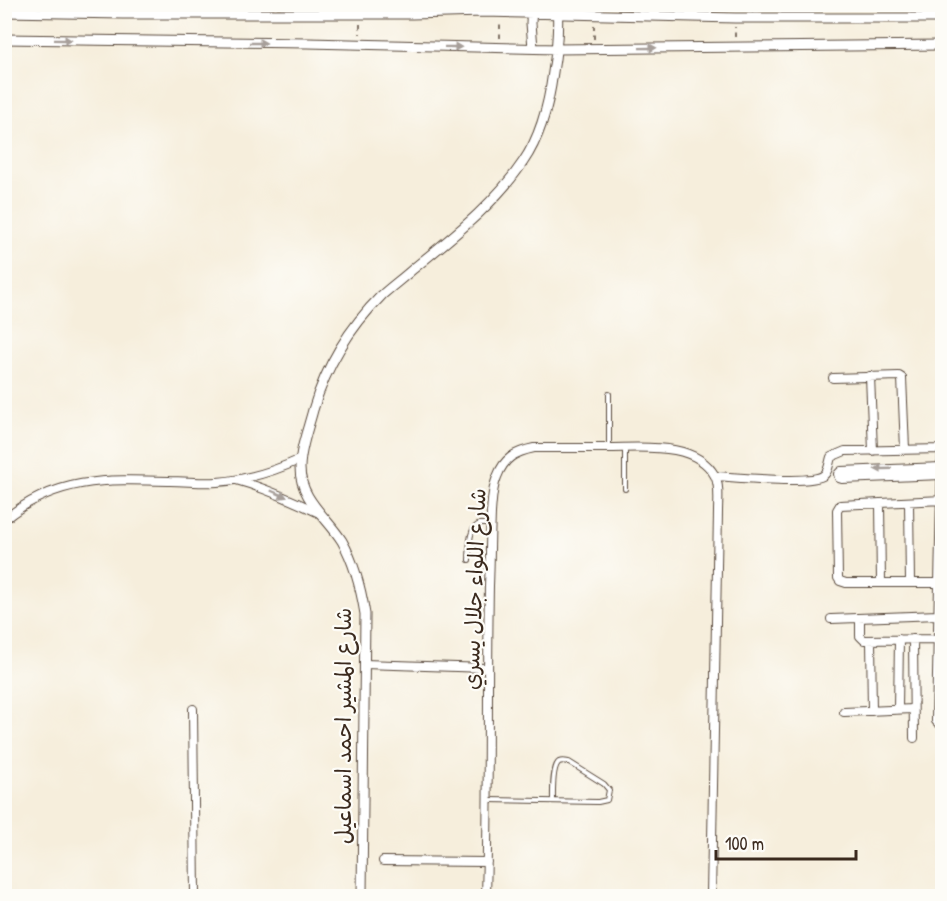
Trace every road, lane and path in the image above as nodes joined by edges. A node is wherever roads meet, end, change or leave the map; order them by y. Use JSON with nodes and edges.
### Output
{"nodes":[{"id":1,"x":532,"y":8,"type":"edge"},
{"id":2,"x":558,"y":9,"type":"edge"},
{"id":3,"x":4,"y":12,"type":"edge"},
{"id":4,"x":501,"y":12,"type":"junction"},
{"id":5,"x":360,"y":14,"type":"junction"},
{"id":6,"x":594,"y":15,"type":"junction"},
{"id":7,"x":735,"y":18,"type":"junction"},
{"id":8,"x":942,"y":18,"type":"edge"},
{"id":9,"x":4,"y":39,"type":"edge"},
{"id":10,"x":360,"y":44,"type":"junction"},
{"id":11,"x":942,"y":45,"type":"edge"},
{"id":12,"x":735,"y":47,"type":"junction"},
{"id":13,"x":500,"y":48,"type":"junction"},
{"id":14,"x":533,"y":48,"type":"junction"},
{"id":15,"x":557,"y":49,"type":"junction"},
{"id":16,"x":594,"y":49,"type":"junction"},
{"id":17,"x":870,"y":376,"type":"junction"},
{"id":18,"x":833,"y":378,"type":"dead end"},
{"id":19,"x":609,"y":394,"type":"dead end"},
{"id":20,"x":609,"y":448,"type":"junction"},
{"id":21,"x":625,"y":448,"type":"junction"},
{"id":22,"x":942,"y":448,"type":"edge"},
{"id":23,"x":905,"y":449,"type":"junction"},
{"id":24,"x":873,"y":451,"type":"junction"},
{"id":25,"x":301,"y":459,"type":"junction"},
{"id":26,"x":942,"y":471,"type":"edge"},
{"id":27,"x":715,"y":476,"type":"junction"},
{"id":28,"x":235,"y":479,"type":"junction"},
{"id":29,"x":625,"y":489,"type":"dead end"},
{"id":30,"x":942,"y":500,"type":"edge"},
{"id":31,"x":909,"y":502,"type":"junction"},
{"id":32,"x":880,"y":503,"type":"junction"},
{"id":33,"x":321,"y":514,"type":"junction"},
{"id":34,"x":4,"y":520,"type":"edge"},
{"id":35,"x":490,"y":524,"type":"junction"},
{"id":36,"x":469,"y":560,"type":"dead end"},
{"id":37,"x":881,"y":583,"type":"junction"},
{"id":38,"x":910,"y":583,"type":"junction"},
{"id":39,"x":939,"y":583,"type":"junction"},
{"id":40,"x":938,"y":615,"type":"junction"},
{"id":41,"x":860,"y":618,"type":"junction"},
{"id":42,"x":831,"y":619,"type":"dead end"},
{"id":43,"x":940,"y":625,"type":"edge"},
{"id":44,"x":899,"y":639,"type":"junction"},
{"id":45,"x":913,"y":639,"type":"junction"},
{"id":46,"x":938,"y":639,"type":"junction"},
{"id":47,"x":871,"y":640,"type":"junction"},
{"id":48,"x":364,"y":664,"type":"junction"},
{"id":49,"x":487,"y":668,"type":"junction"},
{"id":50,"x":193,"y":709,"type":"dead end"},
{"id":51,"x":898,"y":709,"type":"junction"},
{"id":52,"x":913,"y":709,"type":"junction"},
{"id":53,"x":872,"y":711,"type":"junction"},
{"id":54,"x":844,"y":712,"type":"dead end"},
{"id":55,"x":942,"y":724,"type":"edge"},
{"id":56,"x":914,"y":738,"type":"dead end"},
{"id":57,"x":488,"y":800,"type":"junction"},
{"id":58,"x":553,"y":801,"type":"junction"},
{"id":59,"x":383,"y":861,"type":"dead end"},
{"id":60,"x":487,"y":862,"type":"junction"},
{"id":61,"x":195,"y":897,"type":"edge"},
{"id":62,"x":362,"y":897,"type":"edge"},
{"id":63,"x":486,"y":897,"type":"edge"},
{"id":64,"x":711,"y":897,"type":"edge"}],
"edges":[{"from":1,"to":2,"type":"street"},
{"from":1,"to":4,"type":"street"},
{"from":1,"to":14,"type":"street"},
{"from":2,"to":6,"type":"street"},
{"from":2,"to":15,"type":"street","name":"شارع المشير احمد اسماعيل"},
{"from":3,"to":5,"type":"street"},
{"from":4,"to":5,"type":"street"},
{"from":4,"to":13,"type":"path"},
{"from":5,"to":10,"type":"path"},
{"from":6,"to":7,"type":"street"},
{"from":6,"to":16,"type":"path"},
{"from":7,"to":8,"type":"street"},
{"from":7,"to":12,"type":"path"},
{"from":9,"to":10,"type":"street","one_way":true},
{"from":10,"to":13,"type":"street","one_way":true},
{"from":11,"to":12,"type":"street"},
{"from":16,"to":12,"type":"street","one_way":true},
{"from":13,"to":14,"type":"street"},
{"from":14,"to":15,"type":"street"},
{"from":15,"to":16,"type":"street"},
{"from":15,"to":25,"type":"street","name":"شارع المشير احمد اسماعيل"},
{"from":17,"to":18,"type":"street"},
{"from":17,"to":23,"type":"street"},
{"from":17,"to":24,"type":"street"},
{"from":19,"to":20,"type":"lane"},
{"from":20,"to":21,"type":"street","name":"شارع اللواء جلال يسري"},
{"from":20,"to":35,"type":"street","name":"شارع اللواء جلال يسري"},
{"from":21,"to":27,"type":"street","name":"شارع اللواء جلال يسري"},
{"from":21,"to":29,"type":"lane"},
{"from":22,"to":23,"type":"street"},
{"from":22,"to":26,"type":"street"},
{"from":23,"to":24,"type":"street"},
{"from":24,"to":27,"type":"street"},
{"from":25,"to":28,"type":"street"},
{"from":25,"to":33,"type":"street","name":"شارع المشير احمد اسماعيل"},
{"from":26,"to":26,"type":"street","one_way":true},
{"from":26,"to":30,"type":"street"},
{"from":27,"to":64,"type":"street"},
{"from":28,"to":33,"type":"street","one_way":true},
{"from":28,"to":34,"type":"street"},
{"from":30,"to":31,"type":"street"},
{"from":30,"to":39,"type":"street"},
{"from":31,"to":32,"type":"street"},
{"from":31,"to":38,"type":"street"},
{"from":32,"to":37,"type":"street"},
{"from":32,"to":37,"type":"street"},
{"from":33,"to":48,"type":"street","name":"شارع المشير احمد اسماعيل"},
{"from":35,"to":36,"type":"lane"},
{"from":35,"to":49,"type":"street","name":"شارع اللواء جلال يسري"},
{"from":37,"to":38,"type":"street"},
{"from":38,"to":39,"type":"street"},
{"from":39,"to":40,"type":"street"},
{"from":40,"to":41,"type":"street"},
{"from":40,"to":43,"type":"street"},
{"from":41,"to":42,"type":"street"},
{"from":41,"to":47,"type":"street"},
{"from":43,"to":46,"type":"street"},
{"from":44,"to":45,"type":"street"},
{"from":44,"to":47,"type":"street"},
{"from":44,"to":51,"type":"street"},
{"from":45,"to":46,"type":"street"},
{"from":45,"to":52,"type":"street"},
{"from":46,"to":55,"type":"street"},
{"from":47,"to":53,"type":"street"},
{"from":48,"to":49,"type":"street"},
{"from":48,"to":62,"type":"street","name":"شارع المشير احمد اسماعيل"},
{"from":49,"to":57,"type":"street","name":"شارع اللواء جلال يسري"},
{"from":50,"to":61,"type":"street"},
{"from":51,"to":52,"type":"street"},
{"from":51,"to":53,"type":"street"},
{"from":52,"to":56,"type":"street"},
{"from":53,"to":54,"type":"street"},
{"from":57,"to":58,"type":"lane"},
{"from":57,"to":60,"type":"street","name":"شارع اللواء جلال يسري"},
{"from":58,"to":58,"type":"lane"},
{"from":59,"to":60,"type":"street"},
{"from":60,"to":63,"type":"street","name":"شارع اللواء جلال يسري"}]}
